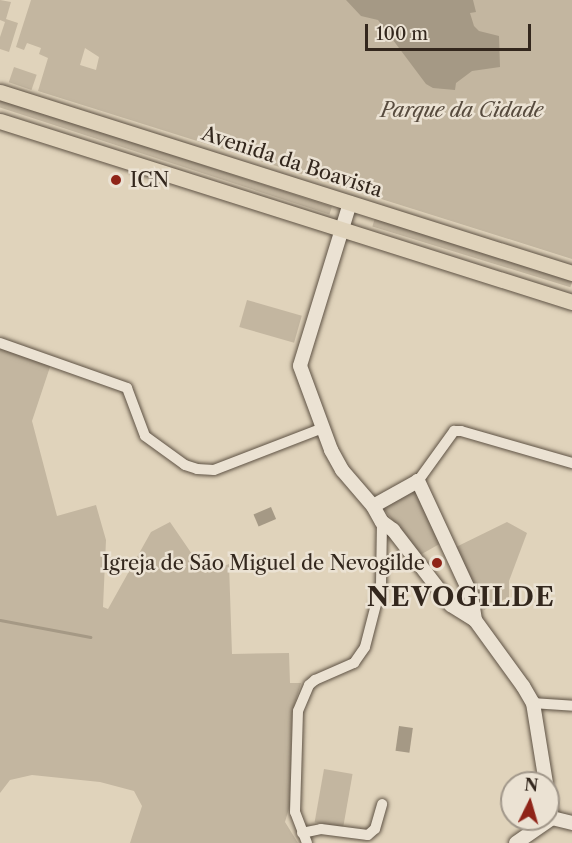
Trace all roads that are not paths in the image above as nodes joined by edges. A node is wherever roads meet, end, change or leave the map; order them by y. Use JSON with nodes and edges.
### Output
{"nodes":[{"id":1,"x":0,"y":92,"type":"edge"},
{"id":2,"x":0,"y":122,"type":"edge"},
{"id":3,"x":350,"y":203,"type":"junction"},
{"id":4,"x":341,"y":230,"type":"junction"},
{"id":5,"x":572,"y":273,"type":"edge"},
{"id":6,"x":572,"y":302,"type":"edge"},
{"id":7,"x":0,"y":343,"type":"edge"},
{"id":8,"x":322,"y":428,"type":"junction"},
{"id":9,"x":572,"y":463,"type":"edge"},
{"id":10,"x":418,"y":481,"type":"junction"},
{"id":11,"x":373,"y":506,"type":"junction"},
{"id":12,"x":382,"y":522,"type":"junction"},
{"id":13,"x":475,"y":620,"type":"junction"},
{"id":14,"x":533,"y":703,"type":"junction"},
{"id":15,"x":572,"y":706,"type":"edge"},
{"id":16,"x":544,"y":771,"type":"edge"},
{"id":17,"x":382,"y":804,"type":"dead end"},
{"id":18,"x":533,"y":831,"type":"edge"},
{"id":19,"x":304,"y":838,"type":"edge"},
{"id":20,"x":516,"y":843,"type":"edge"}],
"edges":[{"from":1,"to":3,"type":"main road","name":"Avenida da Boavista"},
{"from":2,"to":4,"type":"main road"},
{"from":3,"to":4,"type":"street"},
{"from":3,"to":5,"type":"main road","name":"Avenida da Boavista"},
{"from":4,"to":6,"type":"main road"},
{"from":4,"to":8,"type":"street"},
{"from":7,"to":8,"type":"street"},
{"from":8,"to":11,"type":"street"},
{"from":9,"to":10,"type":"street"},
{"from":10,"to":11,"type":"street"},
{"from":10,"to":13,"type":"street"},
{"from":11,"to":12,"type":"street"},
{"from":12,"to":13,"type":"street"},
{"from":12,"to":19,"type":"street"},
{"from":13,"to":14,"type":"street"},
{"from":14,"to":15,"type":"street"},
{"from":14,"to":16,"type":"street"},
{"from":17,"to":19,"type":"street"},
{"from":18,"to":20,"type":"street"}]}
